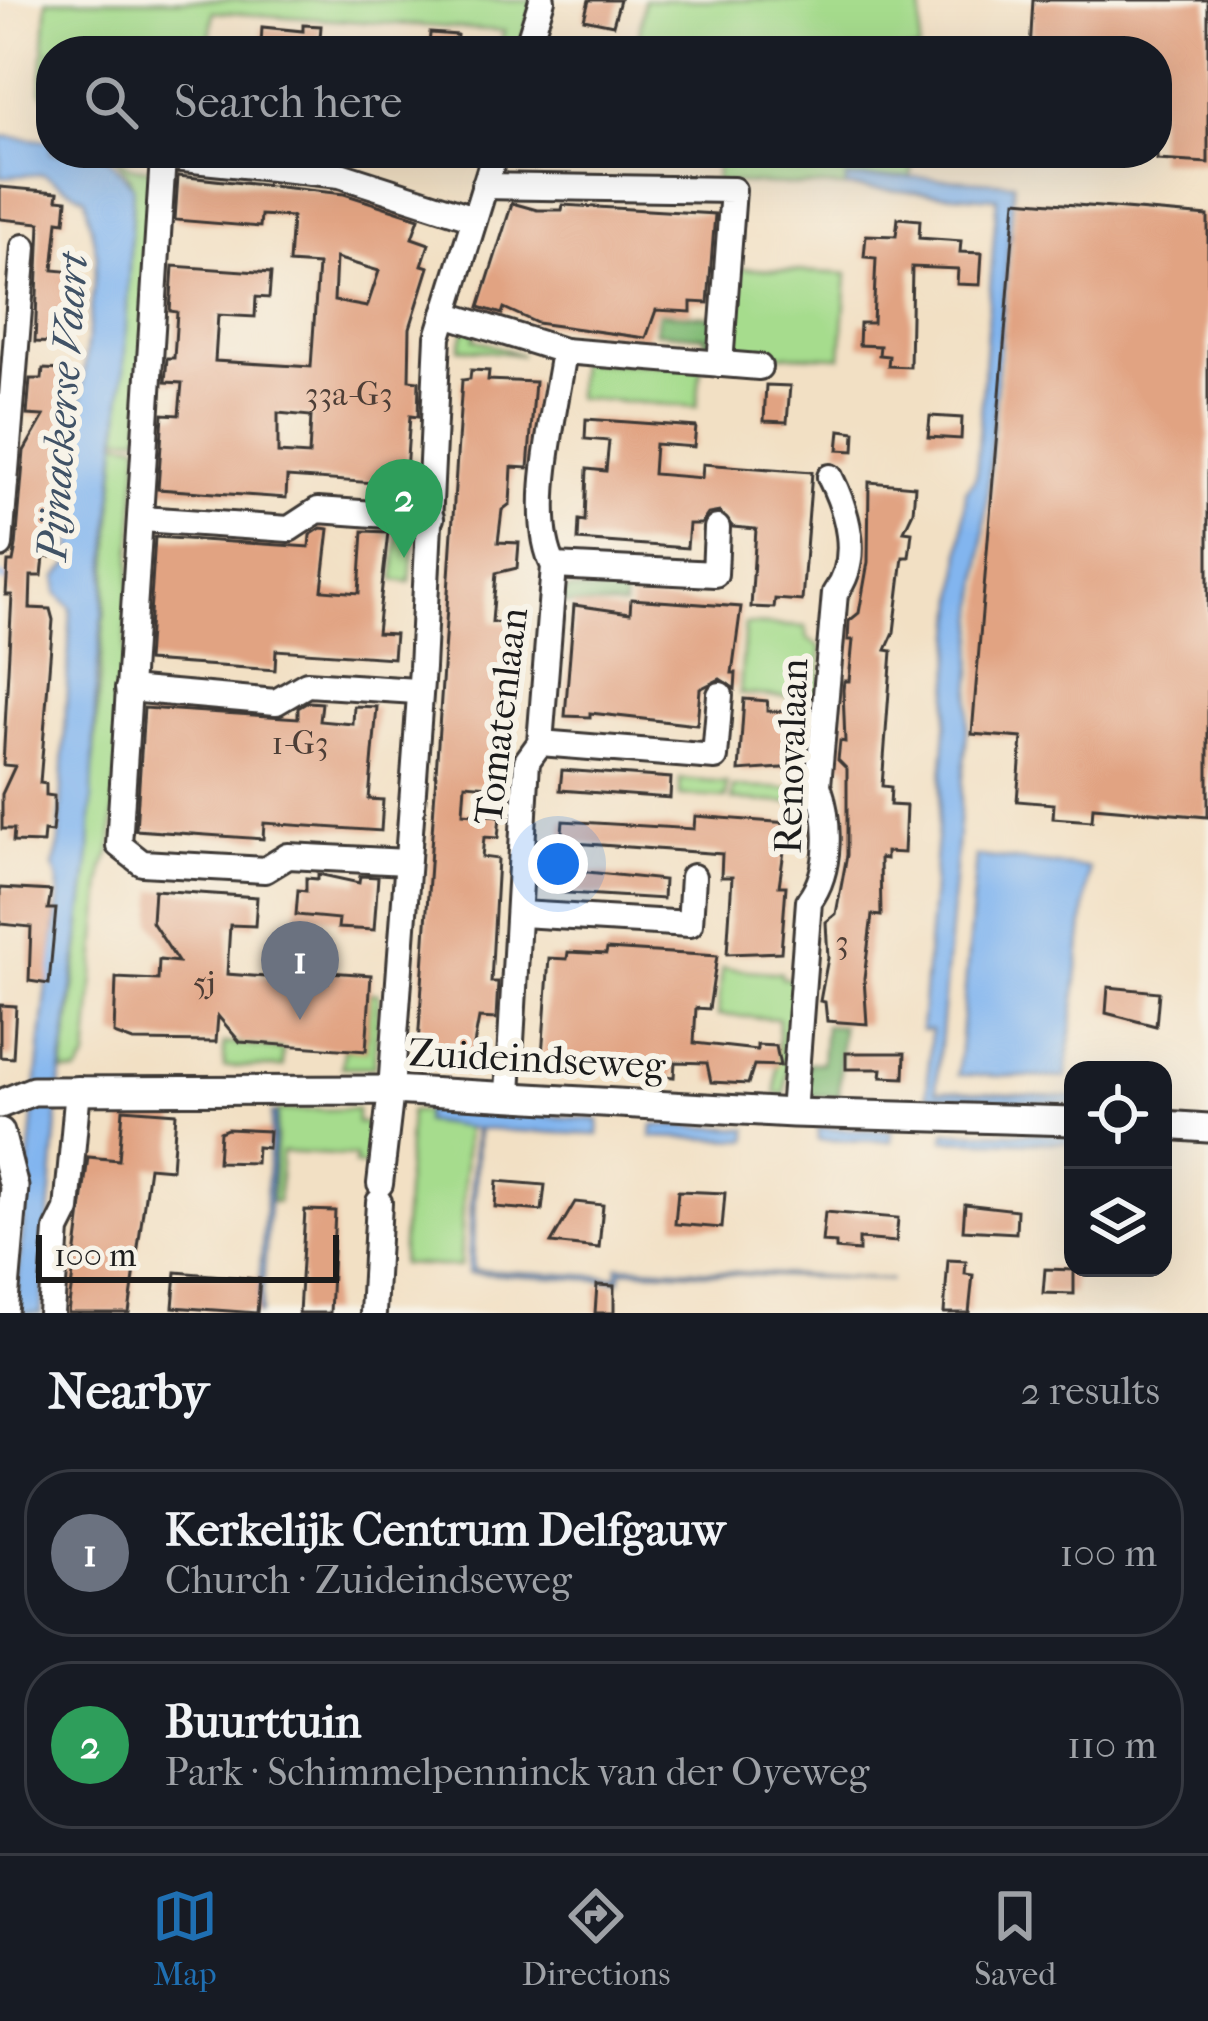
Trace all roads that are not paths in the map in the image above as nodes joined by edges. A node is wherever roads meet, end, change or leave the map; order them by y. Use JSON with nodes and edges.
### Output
{"nodes":[{"id":1,"x":542,"y":0,"type":"edge"},
{"id":2,"x":531,"y":36,"type":"edge"},
{"id":3,"x":160,"y":168,"type":"edge"},
{"id":4,"x":256,"y":168,"type":"edge"},
{"id":5,"x":490,"y":168,"type":"edge"},
{"id":6,"x":484,"y":187,"type":"junction"},
{"id":7,"x":474,"y":218,"type":"junction"},
{"id":8,"x":24,"y":247,"type":"dead end"},
{"id":9,"x":445,"y":314,"type":"junction"},
{"id":10,"x":565,"y":351,"type":"junction"},
{"id":11,"x":720,"y":364,"type":"junction"},
{"id":12,"x":759,"y":367,"type":"dead end"},
{"id":13,"x":3,"y":447,"type":"edge"},
{"id":14,"x":830,"y":477,"type":"dead end"},
{"id":15,"x":431,"y":518,"type":"junction"},
{"id":16,"x":142,"y":519,"type":"junction"},
{"id":17,"x":717,"y":529,"type":"dead end"},
{"id":18,"x":0,"y":545,"type":"edge"},
{"id":19,"x":554,"y":566,"type":"junction"},
{"id":20,"x":128,"y":689,"type":"junction"},
{"id":21,"x":416,"y":691,"type":"junction"},
{"id":22,"x":721,"y":695,"type":"dead end"},
{"id":23,"x":540,"y":743,"type":"junction"},
{"id":24,"x":407,"y":862,"type":"junction"},
{"id":25,"x":693,"y":877,"type":"dead end"},
{"id":26,"x":521,"y":914,"type":"junction"},
{"id":27,"x":57,"y":1090,"type":"junction"},
{"id":28,"x":392,"y":1090,"type":"junction"},
{"id":29,"x":508,"y":1094,"type":"junction"},
{"id":30,"x":0,"y":1104,"type":"edge"},
{"id":31,"x":793,"y":1113,"type":"junction"},
{"id":32,"x":1064,"y":1121,"type":"edge"},
{"id":33,"x":1172,"y":1126,"type":"edge"},
{"id":34,"x":1208,"y":1128,"type":"edge"},
{"id":35,"x":0,"y":1132,"type":"edge"},
{"id":36,"x":3,"y":1313,"type":"edge"},
{"id":37,"x":51,"y":1313,"type":"edge"},
{"id":38,"x":374,"y":1313,"type":"edge"}],
"edges":[{"from":1,"to":2,"type":"street"},
{"from":3,"to":16,"type":"street"},
{"from":4,"to":7,"type":"street"},
{"from":5,"to":6,"type":"street"},
{"from":6,"to":7,"type":"street"},
{"from":6,"to":11,"type":"street"},
{"from":7,"to":9,"type":"street"},
{"from":8,"to":13,"type":"street"},
{"from":9,"to":10,"type":"street"},
{"from":9,"to":15,"type":"street"},
{"from":10,"to":11,"type":"street"},
{"from":10,"to":19,"type":"street","name":"Tomatenlaan"},
{"from":11,"to":12,"type":"street"},
{"from":13,"to":18,"type":"street"},
{"from":14,"to":31,"type":"street","name":"Renovalaan"},
{"from":15,"to":16,"type":"street"},
{"from":15,"to":21,"type":"street"},
{"from":16,"to":20,"type":"street"},
{"from":17,"to":19,"type":"street"},
{"from":19,"to":23,"type":"street","name":"Tomatenlaan"},
{"from":20,"to":21,"type":"street"},
{"from":20,"to":24,"type":"street"},
{"from":21,"to":24,"type":"street"},
{"from":22,"to":23,"type":"street"},
{"from":23,"to":26,"type":"street","name":"Tomatenlaan"},
{"from":24,"to":28,"type":"street"},
{"from":25,"to":26,"type":"street"},
{"from":26,"to":29,"type":"street","name":"Tomatenlaan"},
{"from":27,"to":28,"type":"street","name":"Zuideindseweg"},
{"from":27,"to":30,"type":"street","name":"Zuideindseweg"},
{"from":27,"to":37,"type":"street"},
{"from":28,"to":29,"type":"street","name":"Zuideindseweg"},
{"from":28,"to":38,"type":"street"},
{"from":29,"to":31,"type":"street","name":"Zuideindseweg"},
{"from":31,"to":32,"type":"street","name":"Zuideindseweg"},
{"from":33,"to":34,"type":"street"},
{"from":35,"to":36,"type":"street"}]}
